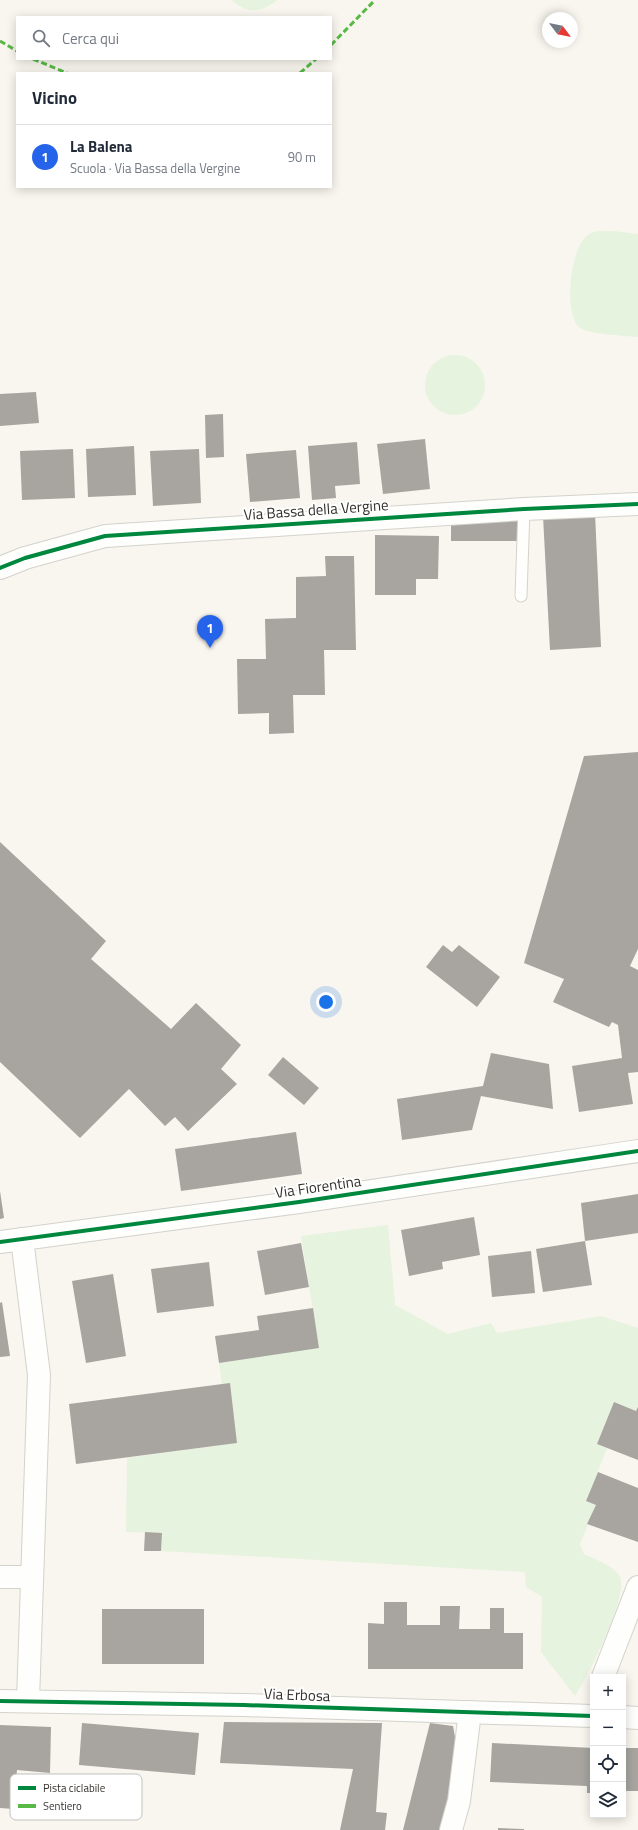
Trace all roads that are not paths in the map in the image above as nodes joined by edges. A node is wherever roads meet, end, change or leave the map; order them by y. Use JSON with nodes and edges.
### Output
{"nodes":[{"id":1,"x":638,"y":504,"type":"edge"},
{"id":2,"x":524,"y":509,"type":"junction"},
{"id":3,"x":0,"y":568,"type":"edge"},
{"id":4,"x":521,"y":596,"type":"dead end"},
{"id":5,"x":638,"y":1151,"type":"edge"},
{"id":6,"x":22,"y":1239,"type":"junction"},
{"id":7,"x":0,"y":1242,"type":"edge"},
{"id":8,"x":0,"y":1577,"type":"edge"},
{"id":9,"x":32,"y":1577,"type":"junction"},
{"id":10,"x":638,"y":1587,"type":"edge"},
{"id":11,"x":604,"y":1674,"type":"edge"},
{"id":12,"x":0,"y":1701,"type":"edge"},
{"id":13,"x":28,"y":1701,"type":"junction"},
{"id":14,"x":590,"y":1711,"type":"edge"},
{"id":15,"x":470,"y":1712,"type":"junction"},
{"id":16,"x":626,"y":1717,"type":"edge"},
{"id":17,"x":638,"y":1718,"type":"edge"},
{"id":18,"x":450,"y":1830,"type":"edge"}],
"edges":[{"from":1,"to":2,"type":"street","name":"Via Bassa della Vergine"},
{"from":2,"to":3,"type":"street","name":"Via Bassa della Vergine"},
{"from":2,"to":4,"type":"lane"},
{"from":5,"to":6,"type":"street","name":"Via Fiorentina"},
{"from":6,"to":7,"type":"street","name":"Via Fiorentina"},
{"from":6,"to":9,"type":"street"},
{"from":8,"to":9,"type":"street"},
{"from":9,"to":13,"type":"street"},
{"from":10,"to":11,"type":"street"},
{"from":12,"to":13,"type":"street","name":"Via Erbosa"},
{"from":13,"to":15,"type":"street","name":"Via Erbosa"},
{"from":14,"to":15,"type":"street","name":"Via Erbosa"},
{"from":15,"to":18,"type":"street"},
{"from":16,"to":17,"type":"street"}]}
